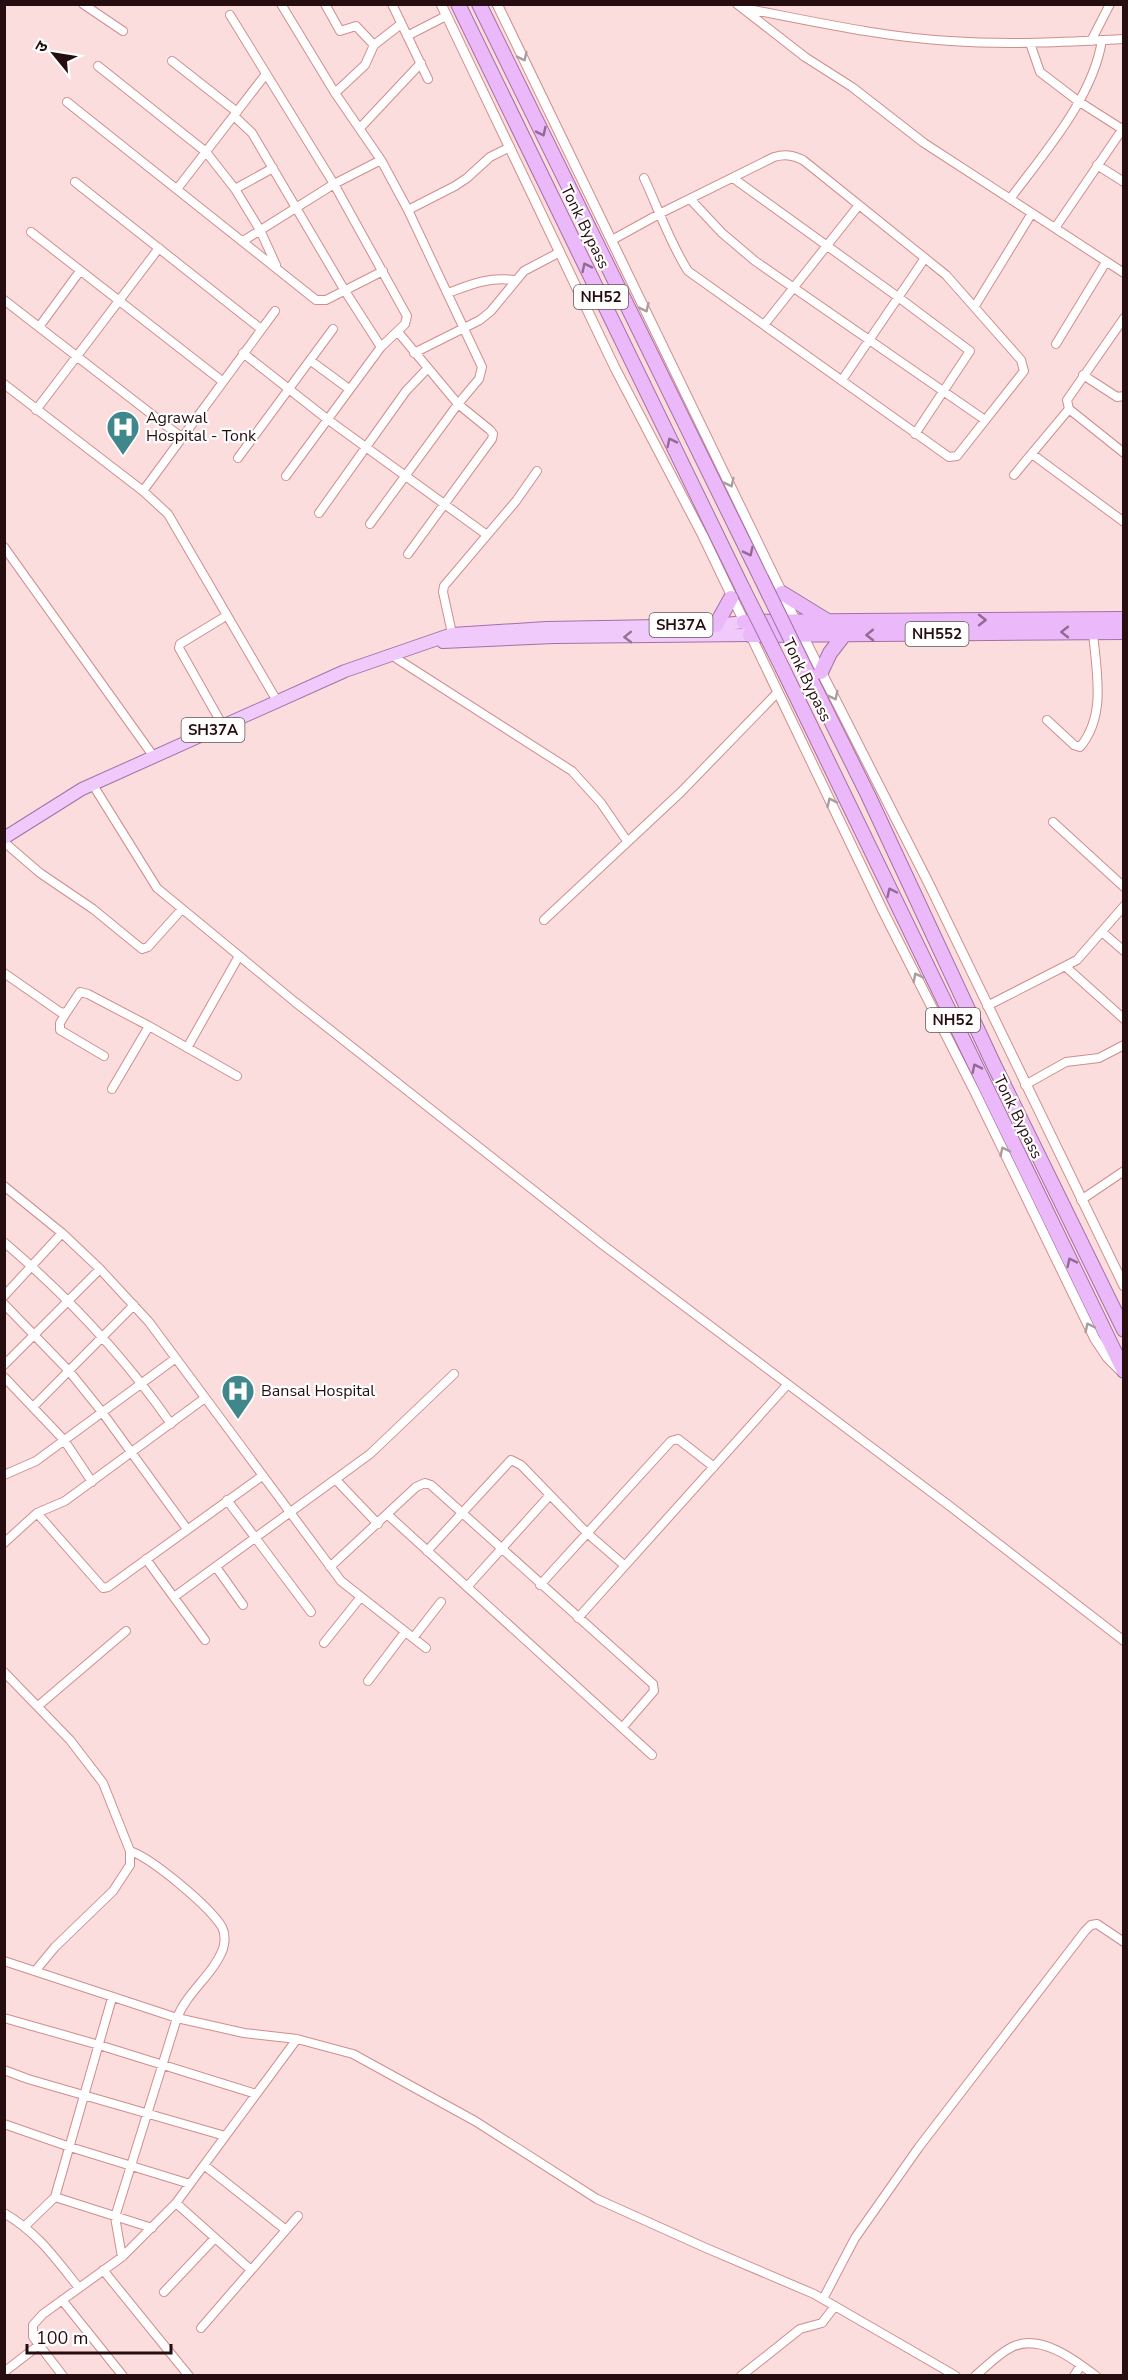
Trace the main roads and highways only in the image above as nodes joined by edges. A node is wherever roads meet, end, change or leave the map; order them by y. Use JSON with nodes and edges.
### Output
{"nodes":[{"id":1,"x":458,"y":4,"type":"edge"},
{"id":2,"x":479,"y":4,"type":"edge"},
{"id":3,"x":782,"y":593,"type":"road end"},
{"id":4,"x":737,"y":594,"type":"junction"},
{"id":5,"x":1124,"y":619,"type":"edge"},
{"id":6,"x":830,"y":622,"type":"junction"},
{"id":7,"x":716,"y":625,"type":"junction"},
{"id":8,"x":747,"y":629,"type":"junction"},
{"id":9,"x":1124,"y":632,"type":"edge"},
{"id":10,"x":844,"y":635,"type":"junction"},
{"id":11,"x":453,"y":638,"type":"junction"},
{"id":12,"x":821,"y":672,"type":"road end"},
{"id":13,"x":4,"y":840,"type":"edge"},
{"id":14,"x":1124,"y":1330,"type":"edge"},
{"id":15,"x":1124,"y":1372,"type":"edge"}],
"edges":[{"from":4,"to":1,"type":"highway","name":"Tonk Bypass","number":"NH52","one_way":true},
{"from":2,"to":14,"type":"highway","number":"NH52","one_way":true,"bridge":true},
{"from":3,"to":6,"type":"highway"},
{"from":4,"to":7,"type":"highway"},
{"from":15,"to":4,"type":"highway","name":"Tonk Bypass","number":"NH52","one_way":true,"bridge":true},
{"from":6,"to":5,"type":"highway","number":"NH552","one_way":true},
{"from":6,"to":8,"type":"highway","number":"NH552"},
{"from":7,"to":8,"type":"main road","number":"SH37A"},
{"from":7,"to":11,"type":"main road","number":"SH37A"},
{"from":8,"to":10,"type":"highway","number":"NH552"},
{"from":8,"to":11,"type":"main road","number":"SH37A","one_way":true},
{"from":9,"to":10,"type":"highway","number":"NH552","one_way":true},
{"from":10,"to":12,"type":"highway"},
{"from":11,"to":13,"type":"main road","number":"SH37A"}]}
